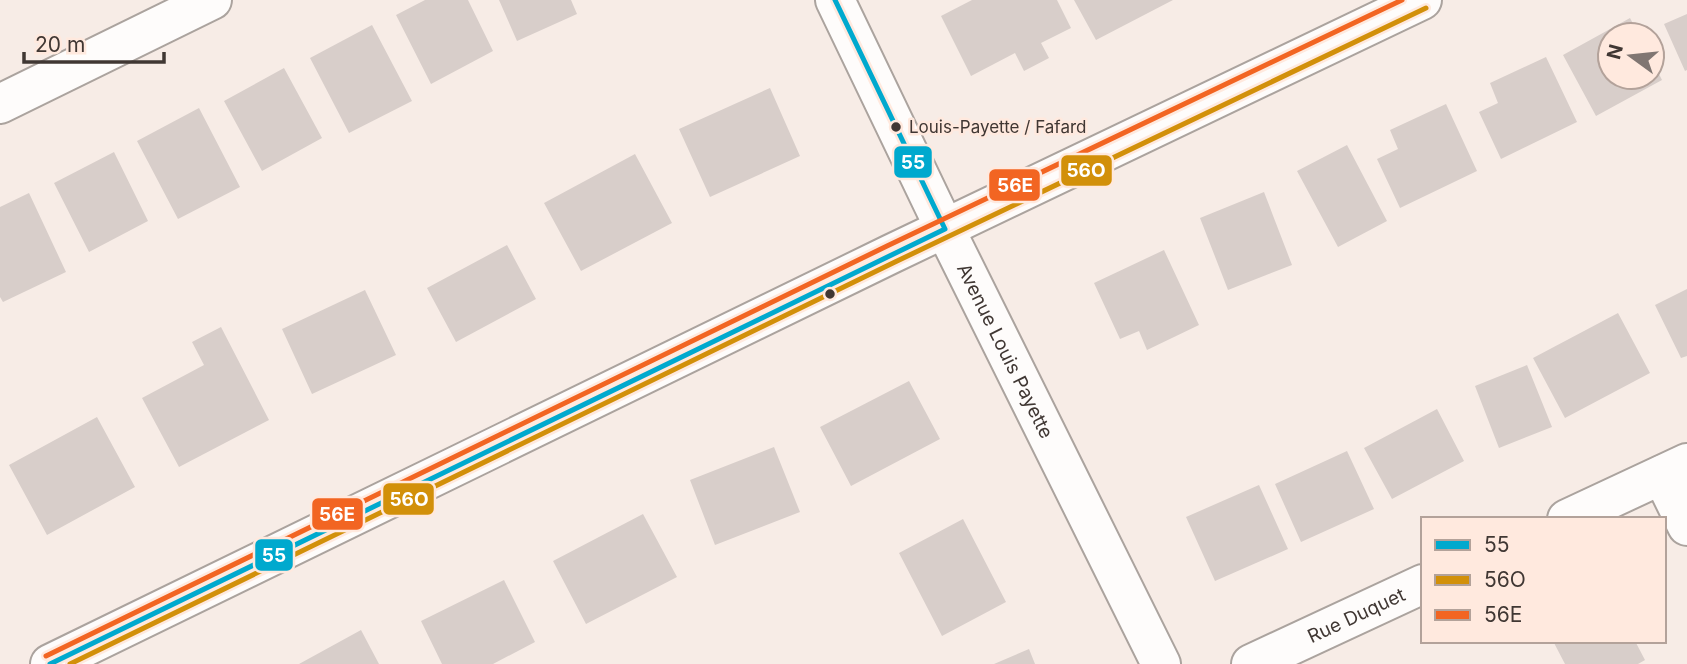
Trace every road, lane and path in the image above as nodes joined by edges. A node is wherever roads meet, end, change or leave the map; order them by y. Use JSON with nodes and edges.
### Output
{"nodes":[{"id":1,"x":212,"y":0,"type":"edge"},
{"id":2,"x":835,"y":0,"type":"edge"},
{"id":3,"x":1422,"y":0,"type":"edge"},
{"id":4,"x":0,"y":104,"type":"edge"},
{"id":5,"x":946,"y":229,"type":"junction"},
{"id":6,"x":1674,"y":469,"type":"edge"},
{"id":7,"x":1571,"y":517,"type":"edge"},
{"id":8,"x":1687,"y":526,"type":"edge"},
{"id":9,"x":1421,"y":585,"type":"edge"},
{"id":10,"x":50,"y":664,"type":"edge"},
{"id":11,"x":1161,"y":664,"type":"edge"},
{"id":12,"x":1251,"y":664,"type":"edge"}],
"edges":[{"from":1,"to":4,"type":"street"},
{"from":2,"to":5,"type":"street","name":"Avenue Louis Payette"},
{"from":3,"to":5,"type":"street"},
{"from":5,"to":10,"type":"street"},
{"from":5,"to":11,"type":"street","name":"Avenue Louis Payette"},
{"from":6,"to":7,"type":"street"},
{"from":6,"to":8,"type":"street"},
{"from":9,"to":12,"type":"street","name":"Rue Duquet"}]}
